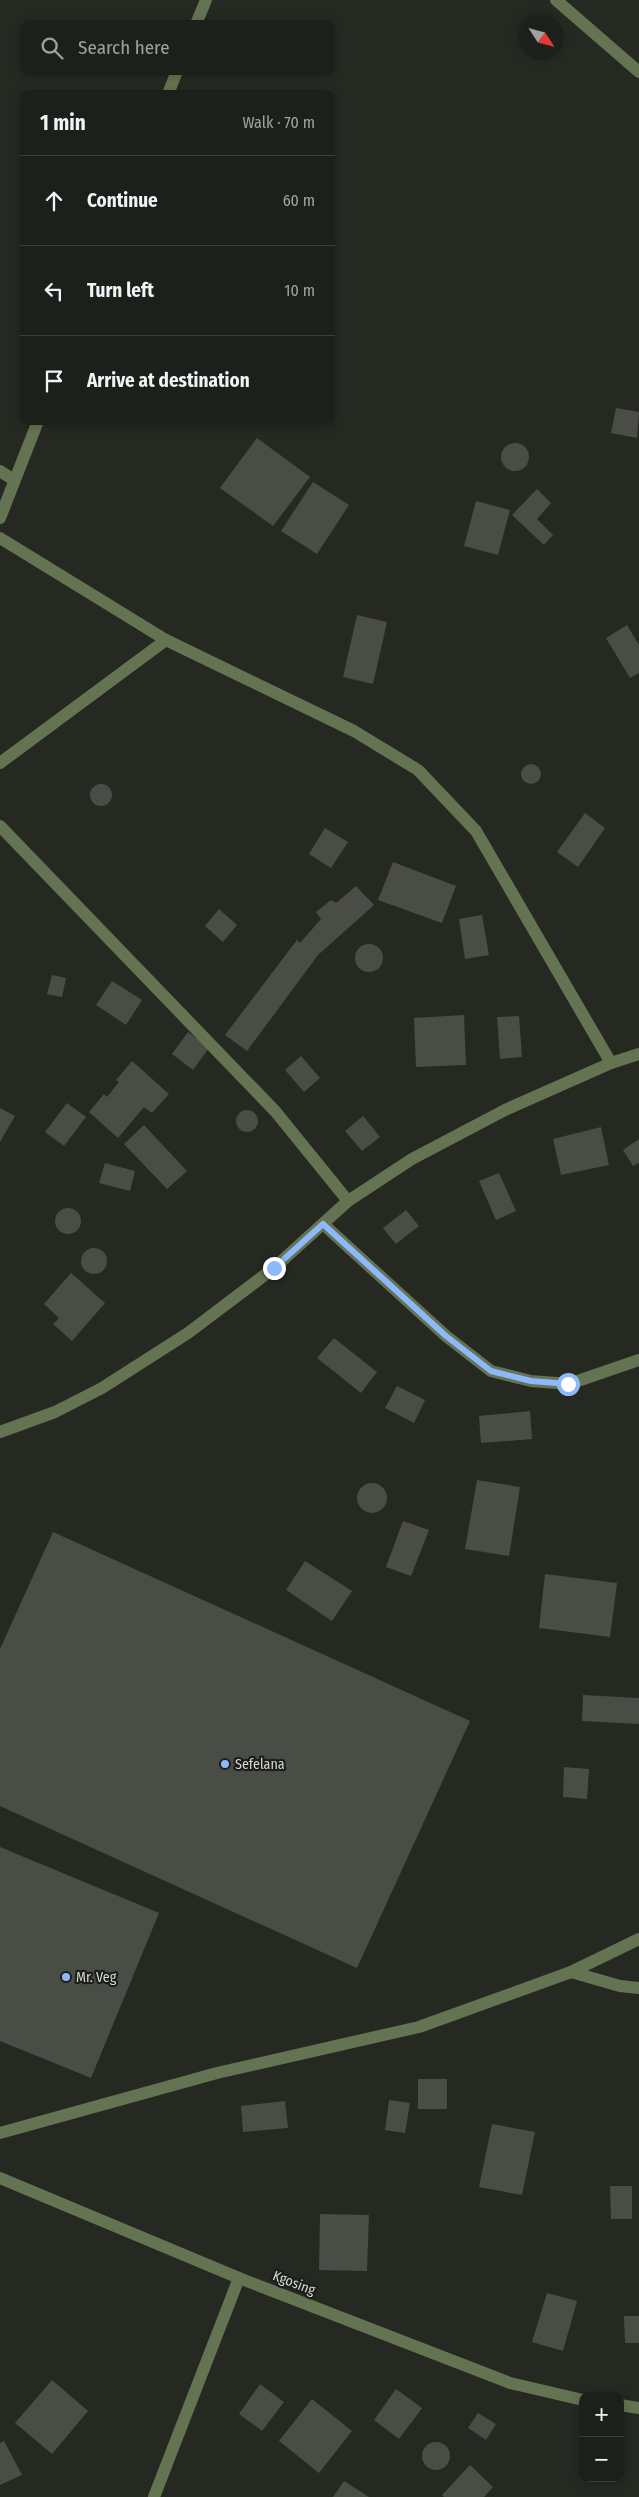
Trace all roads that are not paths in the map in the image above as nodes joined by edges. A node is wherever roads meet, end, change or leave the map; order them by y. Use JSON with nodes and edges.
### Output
{"nodes":[{"id":1,"x":206,"y":0,"type":"edge"},
{"id":2,"x":556,"y":0,"type":"edge"},
{"id":3,"x":198,"y":20,"type":"edge"},
{"id":4,"x":639,"y":72,"type":"edge"},
{"id":5,"x":175,"y":75,"type":"edge"},
{"id":6,"x":170,"y":90,"type":"edge"},
{"id":7,"x":36,"y":425,"type":"edge"},
{"id":8,"x":0,"y":471,"type":"edge"},
{"id":9,"x":14,"y":480,"type":"junction"},
{"id":10,"x":0,"y":518,"type":"edge"},
{"id":11,"x":0,"y":538,"type":"edge"},
{"id":12,"x":166,"y":640,"type":"junction"},
{"id":13,"x":0,"y":763,"type":"edge"},
{"id":14,"x":0,"y":826,"type":"edge"},
{"id":15,"x":639,"y":1054,"type":"edge"},
{"id":16,"x":611,"y":1063,"type":"junction"},
{"id":17,"x":348,"y":1201,"type":"junction"},
{"id":18,"x":323,"y":1224,"type":"junction"},
{"id":19,"x":639,"y":1360,"type":"edge"},
{"id":20,"x":0,"y":1432,"type":"edge"},
{"id":21,"x":639,"y":1939,"type":"edge"},
{"id":22,"x":571,"y":1972,"type":"junction"},
{"id":23,"x":639,"y":1988,"type":"edge"},
{"id":24,"x":0,"y":2133,"type":"edge"},
{"id":25,"x":0,"y":2178,"type":"edge"},
{"id":26,"x":239,"y":2278,"type":"junction"},
{"id":27,"x":579,"y":2399,"type":"edge"},
{"id":28,"x":624,"y":2406,"type":"edge"},
{"id":29,"x":639,"y":2408,"type":"edge"},
{"id":30,"x":154,"y":2497,"type":"edge"}],
"edges":[{"from":1,"to":3,"type":"street"},
{"from":2,"to":4,"type":"street"},
{"from":5,"to":6,"type":"street"},
{"from":7,"to":9,"type":"street"},
{"from":8,"to":9,"type":"street"},
{"from":9,"to":10,"type":"street"},
{"from":11,"to":12,"type":"street"},
{"from":12,"to":13,"type":"street"},
{"from":12,"to":16,"type":"street"},
{"from":14,"to":17,"type":"street"},
{"from":15,"to":16,"type":"street"},
{"from":16,"to":17,"type":"street"},
{"from":17,"to":18,"type":"street"},
{"from":18,"to":19,"type":"street"},
{"from":18,"to":20,"type":"street"},
{"from":21,"to":22,"type":"street"},
{"from":22,"to":23,"type":"street"},
{"from":22,"to":24,"type":"street"},
{"from":25,"to":26,"type":"street","name":"Kgosing"},
{"from":26,"to":27,"type":"street","name":"Kgosing"},
{"from":26,"to":30,"type":"street"},
{"from":28,"to":29,"type":"street"}]}
